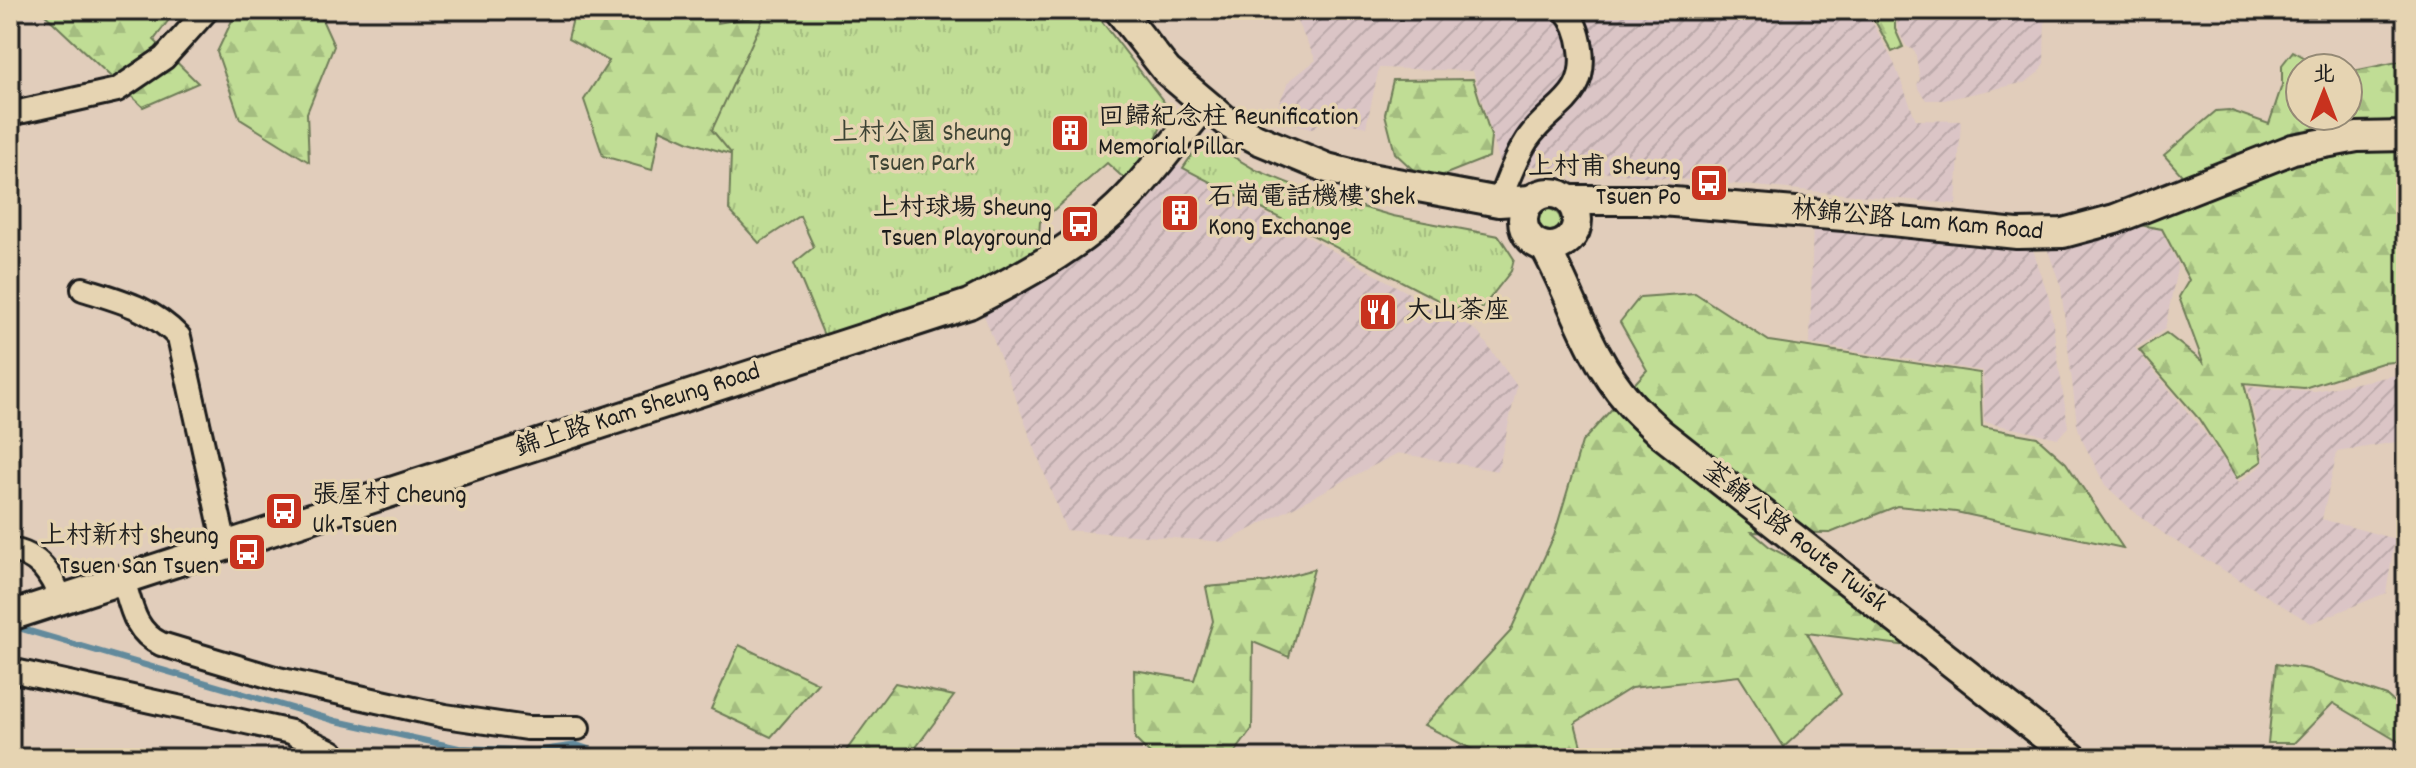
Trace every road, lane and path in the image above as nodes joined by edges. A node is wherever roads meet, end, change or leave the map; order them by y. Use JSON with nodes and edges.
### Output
{"nodes":[{"id":1,"x":207,"y":10,"type":"edge"},
{"id":2,"x":1119,"y":10,"type":"edge"},
{"id":3,"x":1565,"y":10,"type":"edge"},
{"id":4,"x":1205,"y":105,"type":"junction"},
{"id":5,"x":10,"y":114,"type":"edge"},
{"id":6,"x":2406,"y":136,"type":"edge"},
{"id":7,"x":1573,"y":206,"type":"junction"},
{"id":8,"x":1517,"y":207,"type":"junction"},
{"id":9,"x":1554,"y":245,"type":"junction"},
{"id":10,"x":83,"y":289,"type":"dead end"},
{"id":11,"x":225,"y":545,"type":"junction"},
{"id":12,"x":10,"y":550,"type":"edge"},
{"id":13,"x":123,"y":579,"type":"junction"},
{"id":14,"x":36,"y":608,"type":"edge"},
{"id":15,"x":10,"y":670,"type":"edge"},
{"id":16,"x":578,"y":728,"type":"dead end"},
{"id":17,"x":332,"y":758,"type":"edge"},
{"id":18,"x":2073,"y":758,"type":"edge"}],
"edges":[{"from":1,"to":5,"type":"street"},
{"from":2,"to":4,"type":"main road"},
{"from":3,"to":8,"type":"street"},
{"from":4,"to":8,"type":"main road"},
{"from":4,"to":11,"type":"main road","name":"錦上路 Kam Sheung Road"},
{"from":6,"to":7,"type":"main road","name":"林錦公路 Lam Kam Road"},
{"from":7,"to":8,"type":"main road"},
{"from":7,"to":9,"type":"main road"},
{"from":8,"to":9,"type":"main road"},
{"from":9,"to":18,"type":"main road","name":"荃錦公路 Route Twisk"},
{"from":10,"to":11,"type":"street"},
{"from":11,"to":13,"type":"main road","name":"錦上路 Kam Sheung Road"},
{"from":12,"to":14,"type":"street"},
{"from":13,"to":14,"type":"main road","name":"錦上路 Kam Sheung Road"},
{"from":13,"to":16,"type":"street"},
{"from":15,"to":17,"type":"street"}]}
